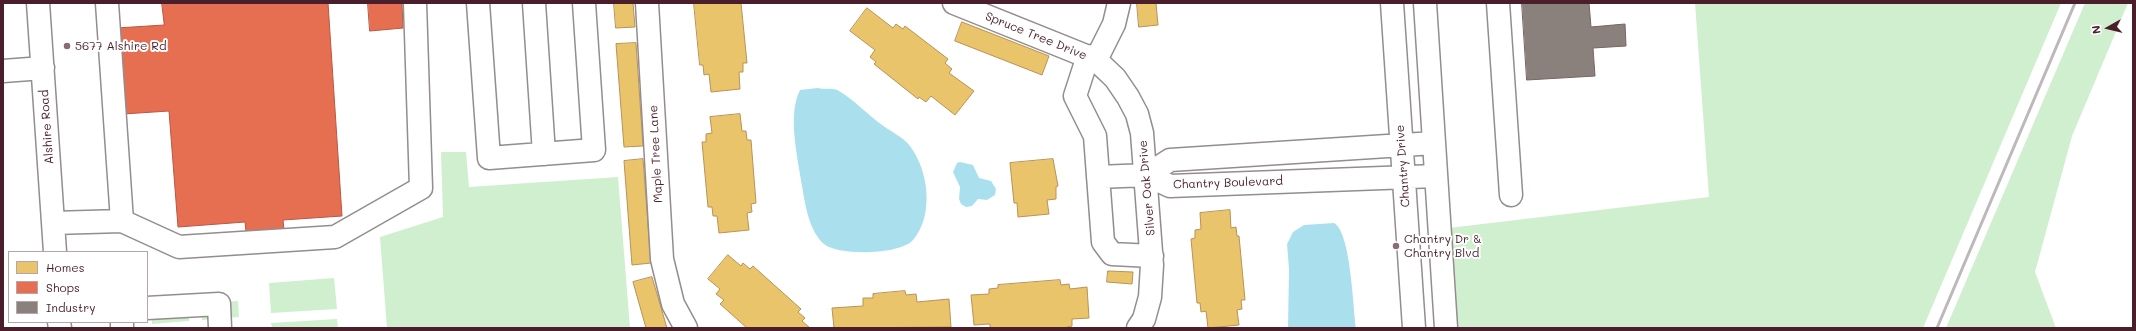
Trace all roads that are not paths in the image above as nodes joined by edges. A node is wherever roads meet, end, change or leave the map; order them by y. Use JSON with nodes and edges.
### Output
{"nodes":[{"id":1,"x":38,"y":3,"type":"edge"},
{"id":2,"x":107,"y":3,"type":"edge"},
{"id":3,"x":415,"y":3,"type":"edge"},
{"id":4,"x":478,"y":3,"type":"edge"},
{"id":5,"x":534,"y":3,"type":"edge"},
{"id":6,"x":584,"y":3,"type":"edge"},
{"id":7,"x":648,"y":3,"type":"edge"},
{"id":8,"x":954,"y":3,"type":"edge"},
{"id":9,"x":1119,"y":3,"type":"edge"},
{"id":10,"x":1392,"y":3,"type":"edge"},
{"id":11,"x":1425,"y":3,"type":"edge"},
{"id":12,"x":1498,"y":3,"type":"edge"},
{"id":13,"x":1092,"y":58,"type":"junction"},
{"id":14,"x":43,"y":68,"type":"junction"},
{"id":15,"x":3,"y":71,"type":"edge"},
{"id":16,"x":1434,"y":143,"type":"junction"},
{"id":17,"x":1401,"y":144,"type":"junction"},
{"id":18,"x":544,"y":154,"type":"junction"},
{"id":19,"x":1147,"y":174,"type":"junction"},
{"id":20,"x":1403,"y":176,"type":"junction"},
{"id":21,"x":1436,"y":176,"type":"junction"},
{"id":22,"x":1098,"y":177,"type":"junction"},
{"id":23,"x":1511,"y":195,"type":"dead end"},
{"id":24,"x":122,"y":221,"type":"junction"},
{"id":25,"x":53,"y":223,"type":"junction"},
{"id":26,"x":55,"y":251,"type":"edge"},
{"id":27,"x":1152,"y":256,"type":"junction"},
{"id":28,"x":148,"y":308,"type":"edge"},
{"id":29,"x":220,"y":328,"type":"edge"},
{"id":30,"x":686,"y":328,"type":"edge"},
{"id":31,"x":1138,"y":328,"type":"edge"},
{"id":32,"x":1414,"y":328,"type":"edge"},
{"id":33,"x":1446,"y":328,"type":"edge"}],
"edges":[{"from":1,"to":14,"type":"street","name":"Alshire Road"},
{"from":2,"to":24,"type":"street"},
{"from":3,"to":24,"type":"street"},
{"from":4,"to":18,"type":"street"},
{"from":5,"to":18,"type":"street"},
{"from":6,"to":18,"type":"street"},
{"from":7,"to":30,"type":"street","name":"Maple Tree Lane"},
{"from":8,"to":13,"type":"street","name":"Spruce Tree Drive"},
{"from":9,"to":13,"type":"street"},
{"from":10,"to":17,"type":"street","name":"Chantry Drive"},
{"from":11,"to":16,"type":"street"},
{"from":12,"to":23,"type":"street"},
{"from":13,"to":19,"type":"street","name":"Silver Oak Drive"},
{"from":13,"to":22,"type":"street"},
{"from":14,"to":15,"type":"street"},
{"from":14,"to":25,"type":"street","name":"Alshire Road"},
{"from":16,"to":17,"type":"street","name":"Chantry Boulevard"},
{"from":16,"to":21,"type":"street"},
{"from":17,"to":19,"type":"street","name":"Chantry Boulevard"},
{"from":17,"to":20,"type":"street","name":"Chantry Drive"},
{"from":19,"to":20,"type":"street","name":"Chantry Boulevard"},
{"from":19,"to":22,"type":"street"},
{"from":19,"to":27,"type":"street","name":"Silver Oak Drive"},
{"from":20,"to":21,"type":"street","name":"Chantry Boulevard"},
{"from":20,"to":32,"type":"street","name":"Chantry Drive"},
{"from":21,"to":33,"type":"street"},
{"from":22,"to":27,"type":"street"},
{"from":24,"to":25,"type":"street"},
{"from":25,"to":26,"type":"street","name":"Alshire Road"},
{"from":27,"to":31,"type":"street","name":"Silver Oak Drive"},
{"from":28,"to":29,"type":"street"}]}
